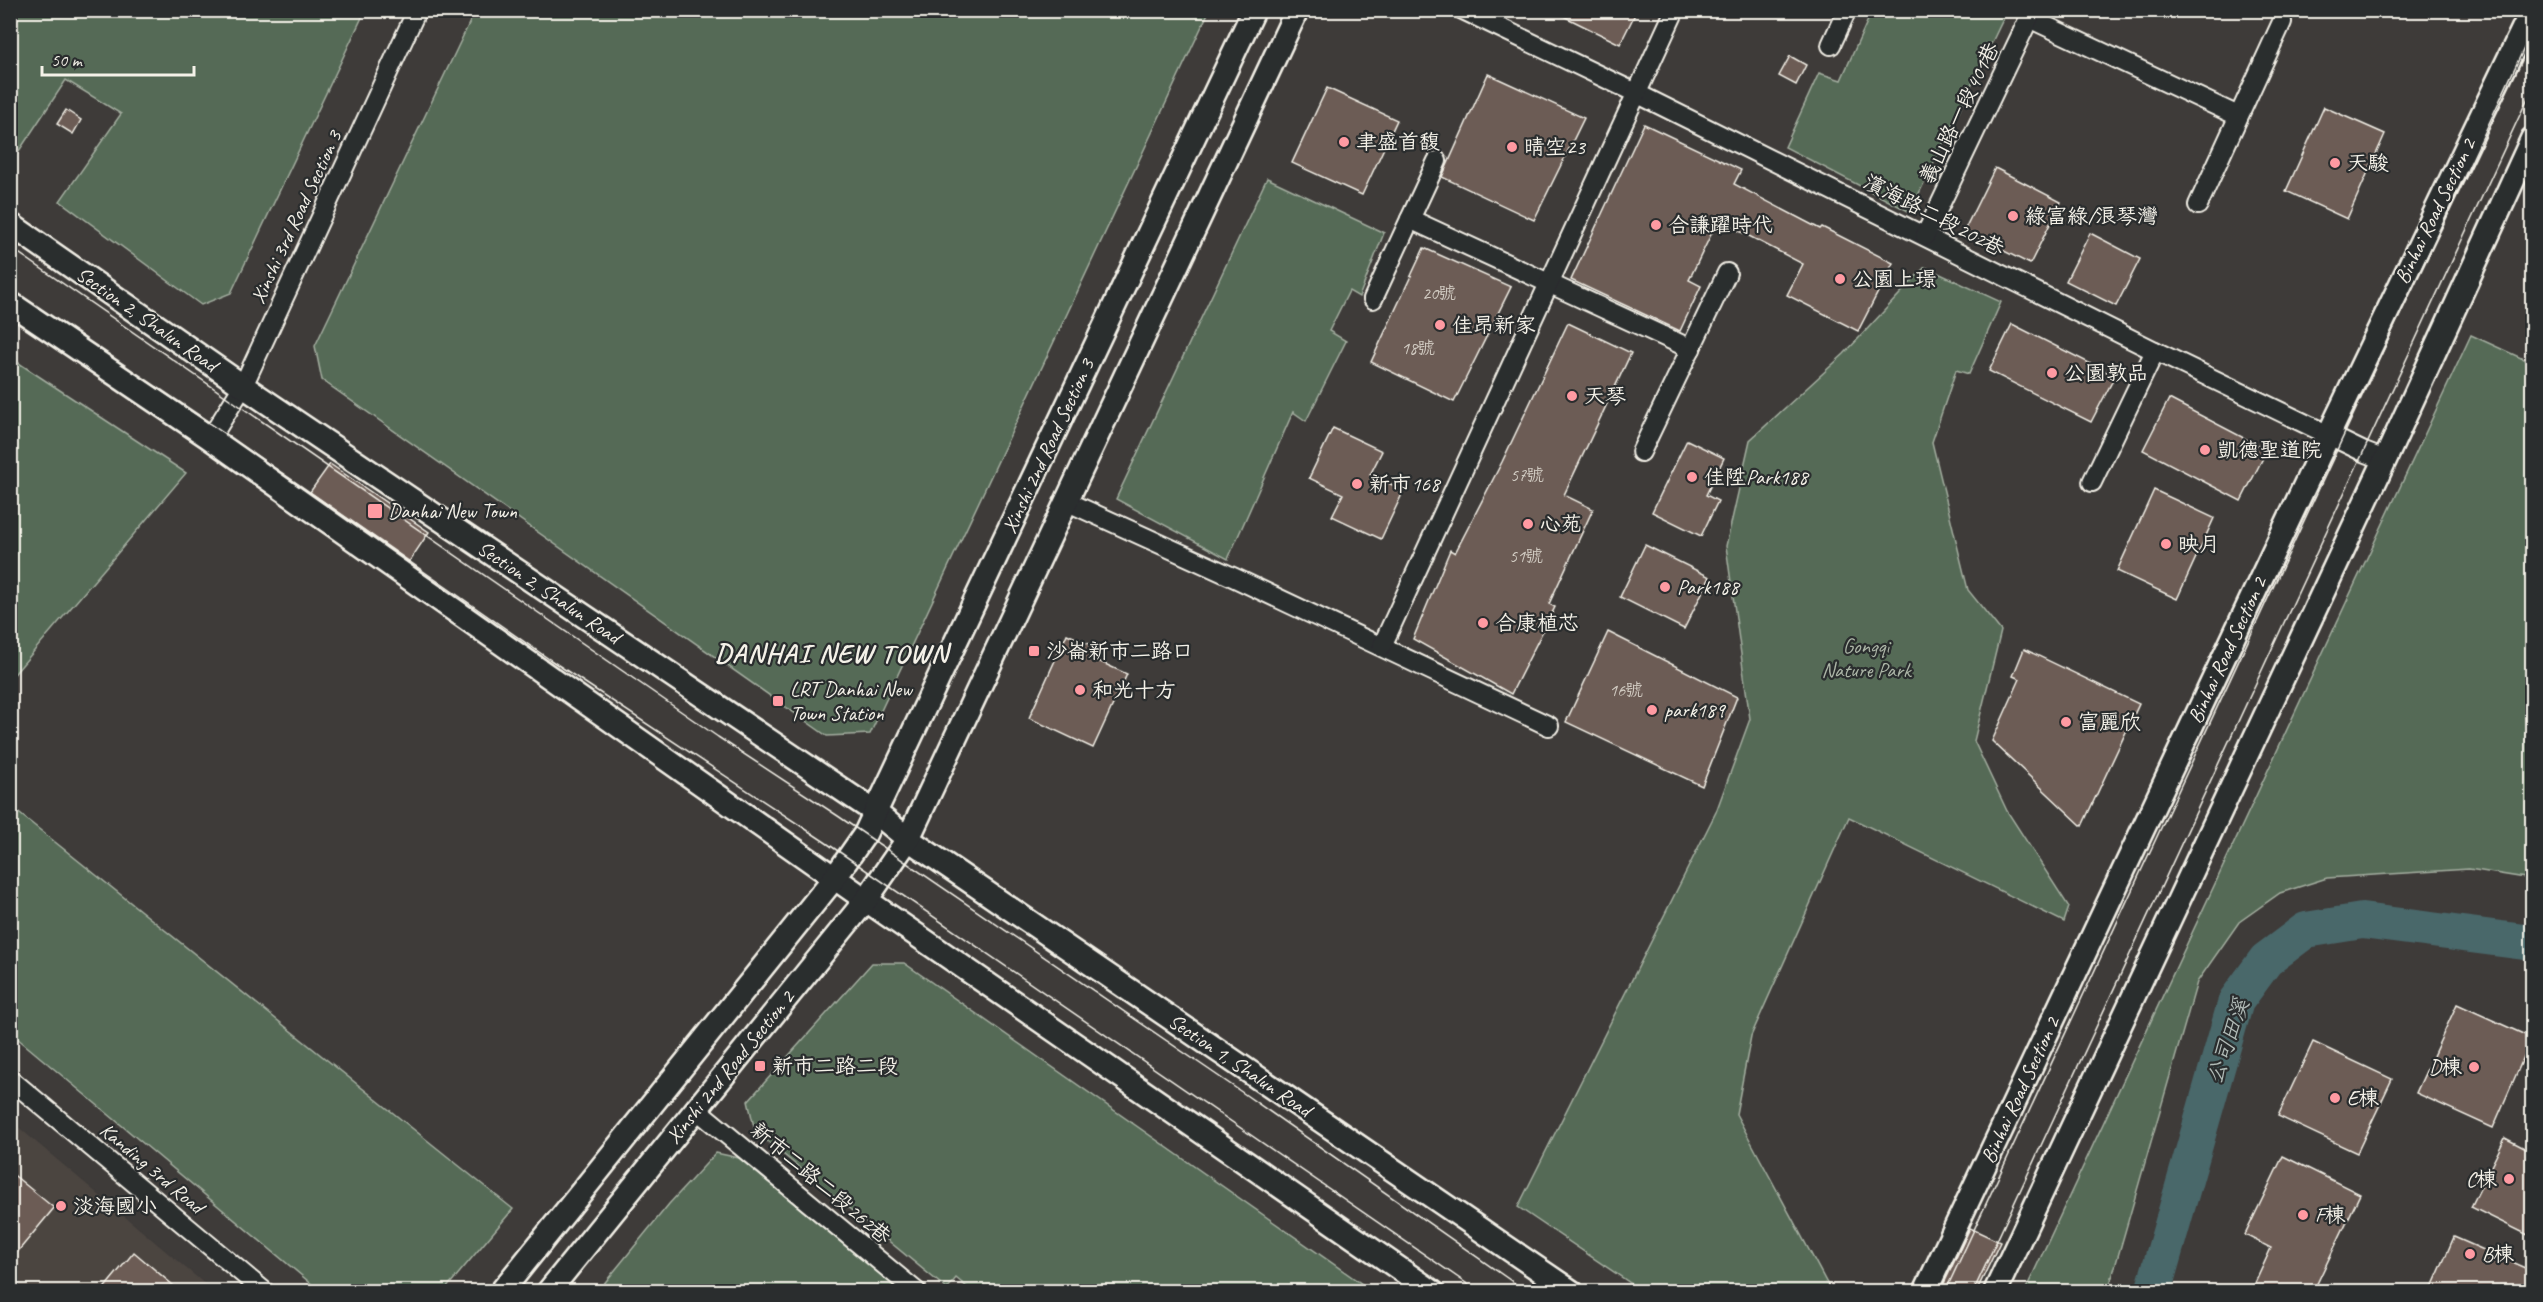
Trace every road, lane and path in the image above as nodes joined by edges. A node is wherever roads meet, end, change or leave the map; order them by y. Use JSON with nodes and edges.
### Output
{"nodes":[{"id":1,"x":417,"y":10,"type":"edge"},
{"id":2,"x":1254,"y":10,"type":"edge"},
{"id":3,"x":1297,"y":10,"type":"edge"},
{"id":4,"x":1463,"y":10,"type":"edge"},
{"id":5,"x":1675,"y":10,"type":"edge"},
{"id":6,"x":1847,"y":10,"type":"edge"},
{"id":7,"x":2532,"y":10,"type":"edge"},
{"id":8,"x":2031,"y":14,"type":"edge"},
{"id":9,"x":2282,"y":22,"type":"dead end"},
{"id":10,"x":1831,"y":45,"type":"dead end"},
{"id":11,"x":1636,"y":93,"type":"junction"},
{"id":12,"x":2238,"y":116,"type":"junction"},
{"id":13,"x":2532,"y":139,"type":"edge"},
{"id":14,"x":1437,"y":161,"type":"dead end"},
{"id":15,"x":2198,"y":205,"type":"dead end"},
{"id":16,"x":1410,"y":219,"type":"junction"},
{"id":17,"x":10,"y":224,"type":"edge"},
{"id":18,"x":1925,"y":236,"type":"junction"},
{"id":19,"x":1727,"y":273,"type":"dead end"},
{"id":20,"x":1550,"y":284,"type":"junction"},
{"id":21,"x":1373,"y":299,"type":"dead end"},
{"id":22,"x":10,"y":303,"type":"edge"},
{"id":23,"x":1691,"y":349,"type":"junction"},
{"id":24,"x":2155,"y":351,"type":"junction"},
{"id":25,"x":243,"y":386,"type":"junction"},
{"id":26,"x":2329,"y":434,"type":"junction"},
{"id":27,"x":207,"y":436,"type":"junction"},
{"id":28,"x":1641,"y":452,"type":"dead end"},
{"id":29,"x":2385,"y":459,"type":"junction"},
{"id":30,"x":2092,"y":483,"type":"dead end"},
{"id":31,"x":1068,"y":502,"type":"junction"},
{"id":32,"x":1382,"y":646,"type":"junction"},
{"id":33,"x":1549,"y":726,"type":"dead end"},
{"id":34,"x":876,"y":812,"type":"junction"},
{"id":35,"x":908,"y":839,"type":"junction"},
{"id":36,"x":835,"y":877,"type":"junction"},
{"id":37,"x":866,"y":900,"type":"junction"},
{"id":38,"x":10,"y":1079,"type":"edge"},
{"id":39,"x":696,"y":1109,"type":"junction"},
{"id":40,"x":265,"y":1292,"type":"edge"},
{"id":41,"x":501,"y":1292,"type":"edge"},
{"id":42,"x":548,"y":1292,"type":"edge"},
{"id":43,"x":917,"y":1292,"type":"edge"},
{"id":44,"x":1433,"y":1292,"type":"edge"},
{"id":45,"x":1572,"y":1292,"type":"edge"},
{"id":46,"x":1925,"y":1292,"type":"edge"},
{"id":47,"x":1995,"y":1292,"type":"edge"}],
"edges":[{"from":1,"to":25,"type":"street","name":"Xinshi 3rd Road Section 3"},
{"from":2,"to":34,"type":"street","name":"Xinshi 2nd Road Section 3"},
{"from":3,"to":31,"type":"street","name":"Xinshi 2nd Road Section 3"},
{"from":4,"to":11,"type":"street","name":"濱海路二段202巷"},
{"from":5,"to":11,"type":"street"},
{"from":6,"to":10,"type":"street"},
{"from":7,"to":26,"type":"street","name":"Binhai Road Section 2"},
{"from":8,"to":12,"type":"street"},
{"from":8,"to":18,"type":"street","name":"義山路一段401巷"},
{"from":9,"to":12,"type":"street"},
{"from":11,"to":18,"type":"street","name":"濱海路二段202巷"},
{"from":11,"to":20,"type":"street"},
{"from":12,"to":15,"type":"street"},
{"from":13,"to":29,"type":"street"},
{"from":14,"to":16,"type":"street"},
{"from":16,"to":20,"type":"street"},
{"from":16,"to":21,"type":"street"},
{"from":17,"to":25,"type":"street","name":"Section 2, Shalun Road"},
{"from":18,"to":24,"type":"street","name":"濱海路二段202巷"},
{"from":19,"to":23,"type":"street"},
{"from":20,"to":23,"type":"street"},
{"from":20,"to":32,"type":"street"},
{"from":22,"to":27,"type":"street"},
{"from":23,"to":28,"type":"street"},
{"from":24,"to":26,"type":"street","name":"濱海路二段202巷"},
{"from":24,"to":30,"type":"street"},
{"from":25,"to":27,"type":"street","name":"Xinshi 3rd Road Section 3"},
{"from":25,"to":34,"type":"street","name":"Section 2, Shalun Road"},
{"from":26,"to":29,"type":"street","name":"濱海路二段202巷"},
{"from":26,"to":46,"type":"street","name":"Binhai Road Section 2"},
{"from":27,"to":36,"type":"street"},
{"from":29,"to":47,"type":"street"},
{"from":31,"to":32,"type":"street"},
{"from":31,"to":35,"type":"street","name":"Xinshi 2nd Road Section 3"},
{"from":32,"to":33,"type":"street"},
{"from":34,"to":35,"type":"street","name":"Section 2, Shalun Road"},
{"from":34,"to":36,"type":"street","name":"Xinshi 2nd Road Section 3"},
{"from":35,"to":37,"type":"street","name":"Xinshi 2nd Road Section 2"},
{"from":35,"to":45,"type":"street","name":"Section 1, Shalun Road"},
{"from":36,"to":37,"type":"street"},
{"from":36,"to":41,"type":"street","name":"Xinshi 2nd Road Section 2"},
{"from":37,"to":39,"type":"street","name":"Xinshi 2nd Road Section 2"},
{"from":37,"to":44,"type":"street"},
{"from":38,"to":40,"type":"street","name":"Kanding 3rd Road"},
{"from":39,"to":42,"type":"street","name":"Xinshi 2nd Road Section 2"},
{"from":39,"to":43,"type":"street","name":"新市二路二段262巷"}]}
